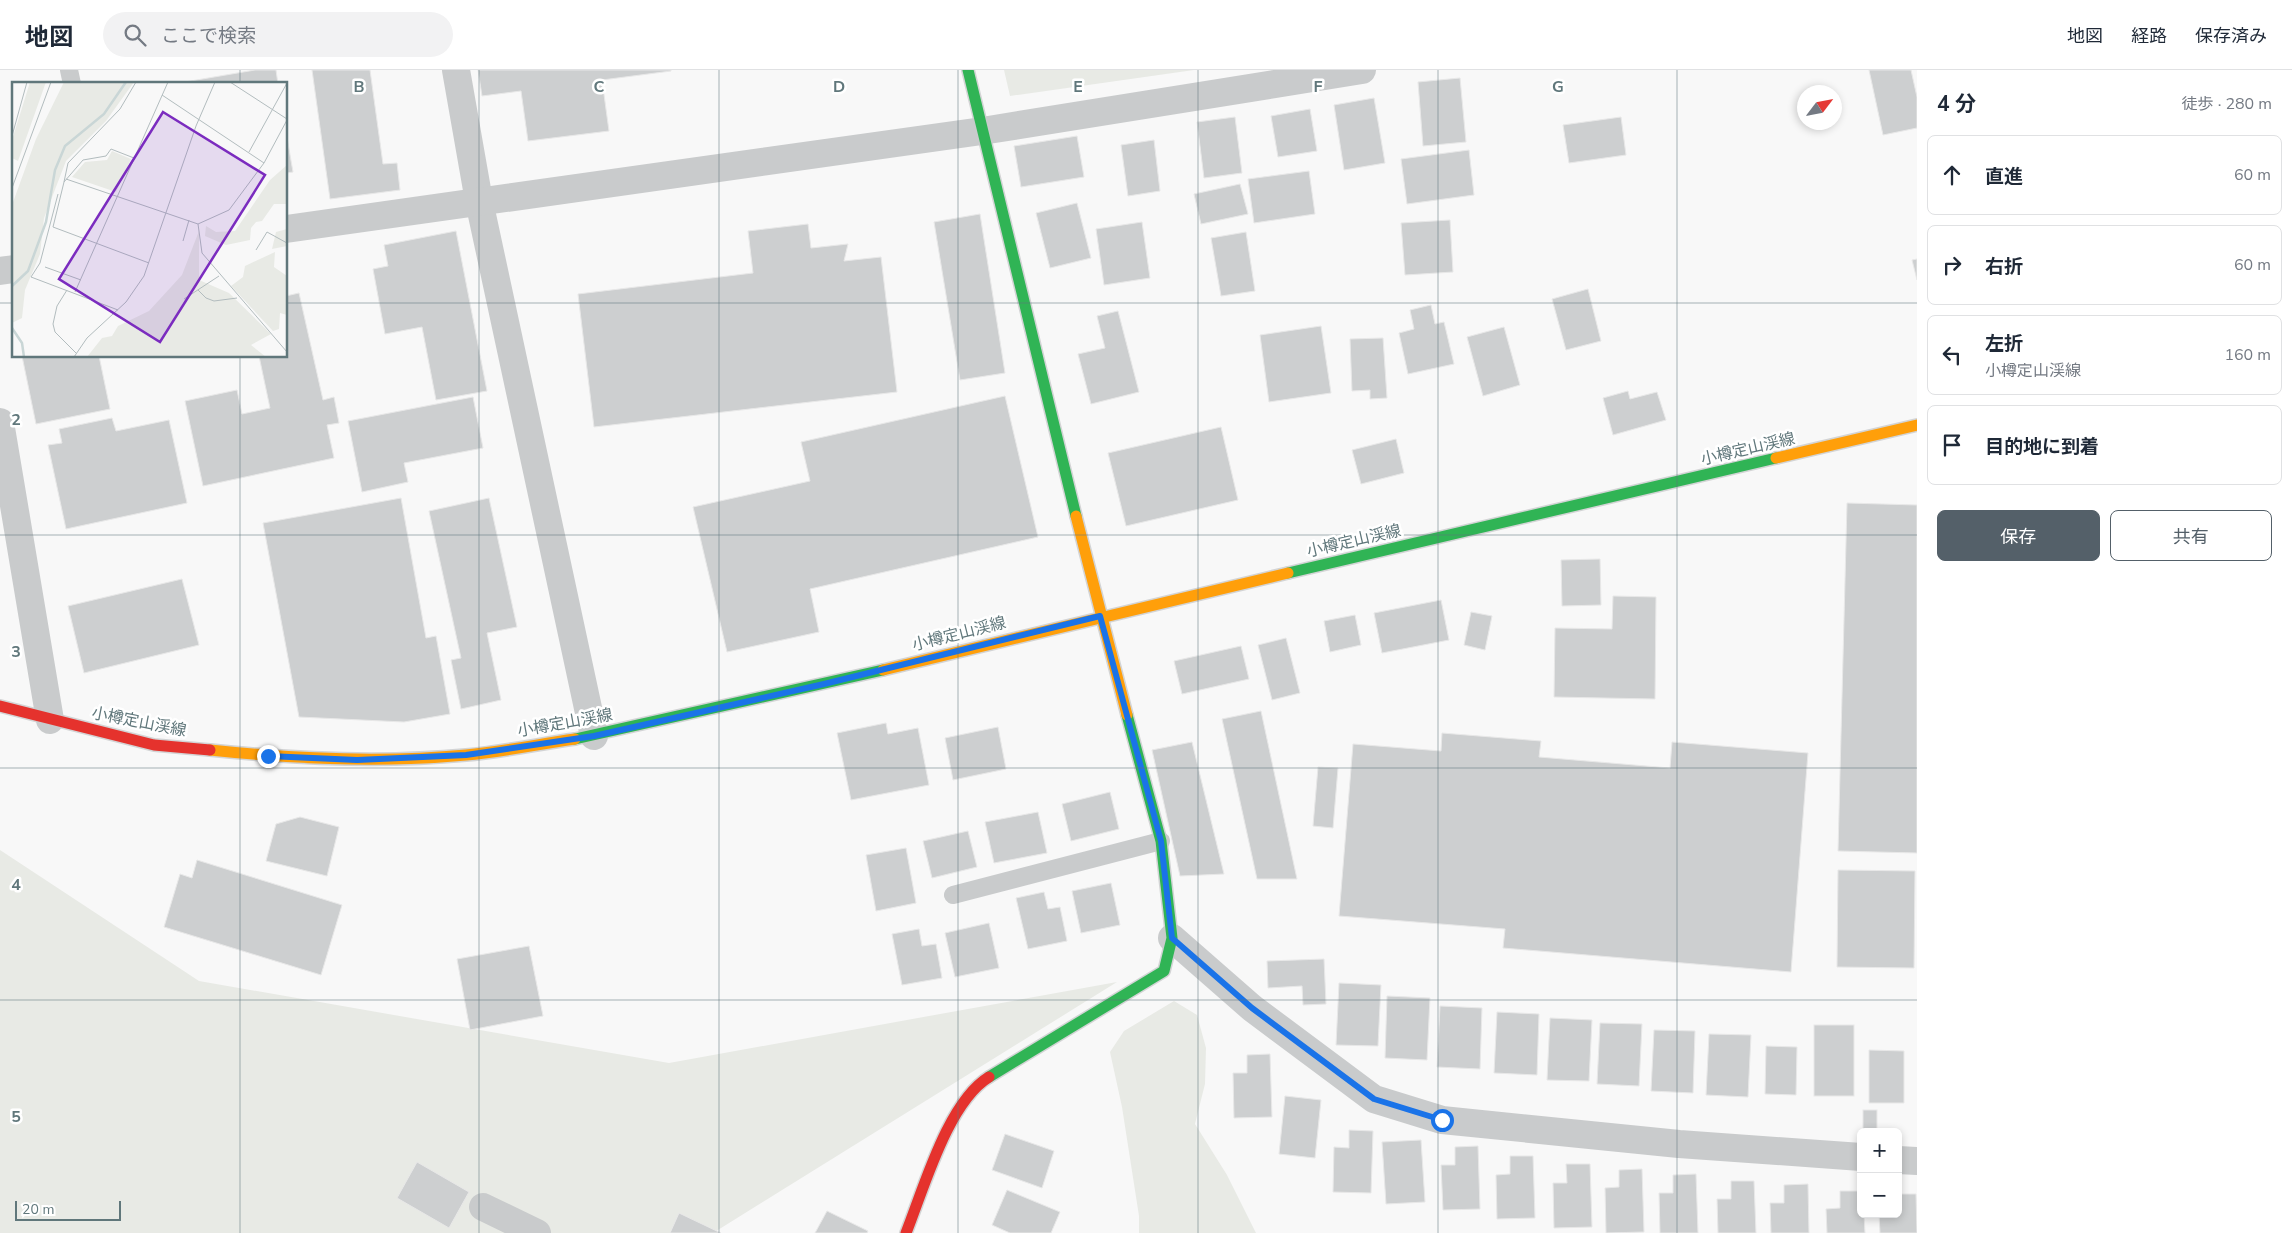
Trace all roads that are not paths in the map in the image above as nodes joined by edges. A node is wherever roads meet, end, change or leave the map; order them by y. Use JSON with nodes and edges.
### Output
{"nodes":[{"id":1,"x":456,"y":70,"type":"edge"},
{"id":2,"x":968,"y":70,"type":"edge"},
{"id":3,"x":1362,"y":70,"type":"edge"},
{"id":4,"x":982,"y":131,"type":"junction"},
{"id":5,"x":479,"y":201,"type":"junction"},
{"id":6,"x":288,"y":229,"type":"edge"},
{"id":7,"x":0,"y":422,"type":"edge"},
{"id":8,"x":1917,"y":425,"type":"edge"},
{"id":9,"x":1100,"y":616,"type":"junction"},
{"id":10,"x":0,"y":706,"type":"edge"},
{"id":11,"x":50,"y":720,"type":"junction"},
{"id":12,"x":594,"y":736,"type":"junction"},
{"id":13,"x":1161,"y":841,"type":"junction"},
{"id":14,"x":953,"y":895,"type":"dead end"},
{"id":15,"x":1172,"y":938,"type":"junction"},
{"id":16,"x":1857,"y":1157,"type":"edge"},
{"id":17,"x":1902,"y":1160,"type":"edge"},
{"id":18,"x":1917,"y":1161,"type":"edge"},
{"id":19,"x":482,"y":1207,"type":"dead end"},
{"id":20,"x":537,"y":1233,"type":"edge"},
{"id":21,"x":906,"y":1233,"type":"edge"}],
"edges":[{"from":1,"to":5,"type":"street"},
{"from":2,"to":4,"type":"main road"},
{"from":3,"to":4,"type":"street"},
{"from":4,"to":5,"type":"street"},
{"from":4,"to":9,"type":"main road"},
{"from":5,"to":6,"type":"street"},
{"from":5,"to":12,"type":"street"},
{"from":7,"to":11,"type":"street"},
{"from":8,"to":9,"type":"main road","name":"小樽定山渓線"},
{"from":9,"to":12,"type":"main road","name":"小樽定山渓線"},
{"from":9,"to":13,"type":"main road"},
{"from":10,"to":11,"type":"main road","name":"小樽定山渓線"},
{"from":11,"to":12,"type":"main road","name":"小樽定山渓線"},
{"from":13,"to":14,"type":"lane"},
{"from":13,"to":15,"type":"main road"},
{"from":15,"to":16,"type":"street"},
{"from":15,"to":21,"type":"main road"},
{"from":17,"to":18,"type":"street"},
{"from":19,"to":20,"type":"street"}]}
